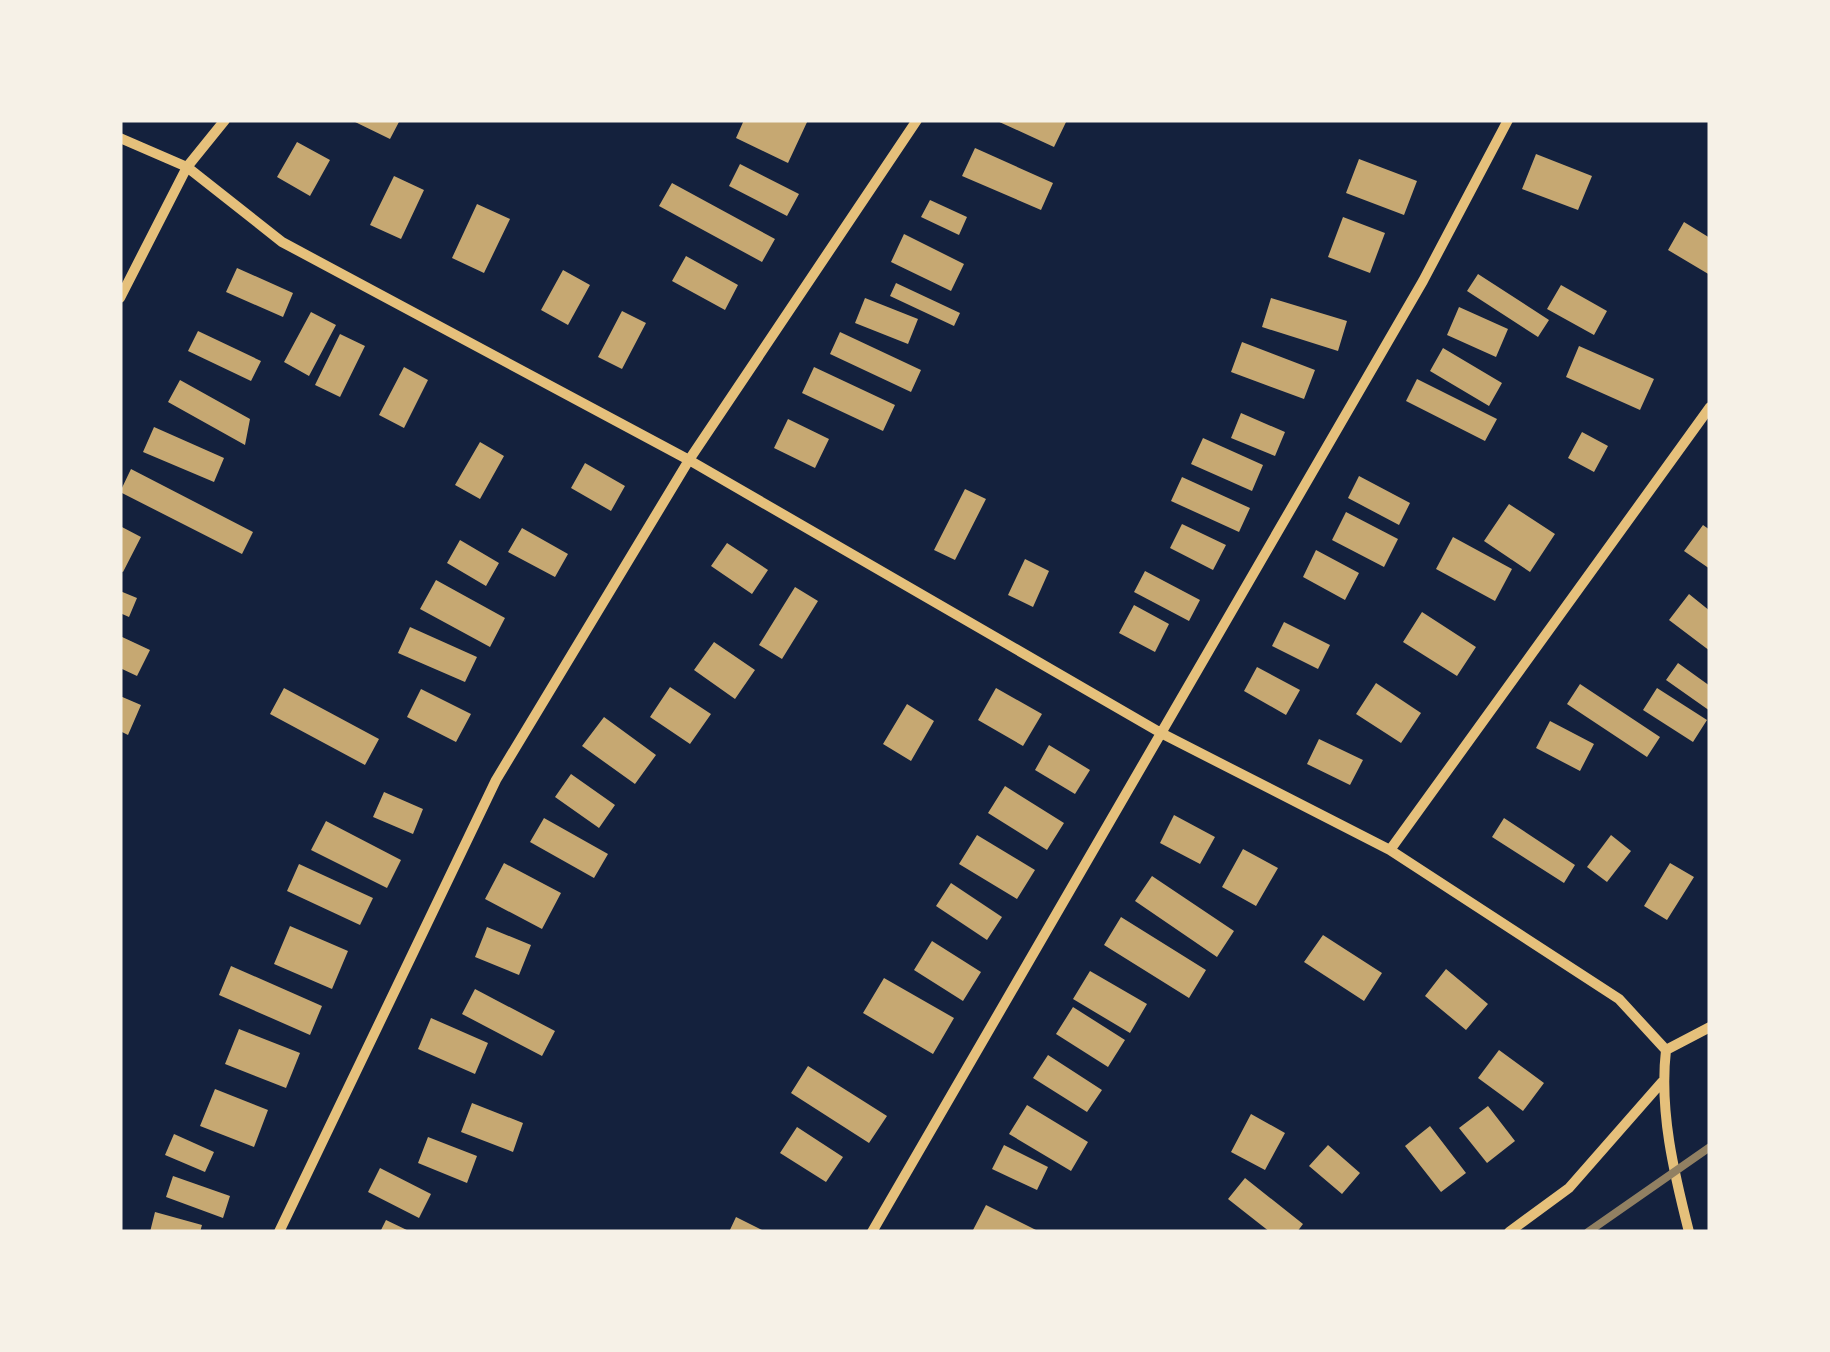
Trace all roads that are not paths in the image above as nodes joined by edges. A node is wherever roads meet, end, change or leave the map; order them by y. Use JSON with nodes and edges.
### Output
{"nodes":[{"id":1,"x":225,"y":120,"type":"edge"},
{"id":2,"x":917,"y":120,"type":"edge"},
{"id":3,"x":1508,"y":120,"type":"edge"},
{"id":4,"x":120,"y":138,"type":"edge"},
{"id":5,"x":187,"y":167,"type":"junction"},
{"id":6,"x":120,"y":298,"type":"edge"},
{"id":7,"x":1710,"y":408,"type":"edge"},
{"id":8,"x":689,"y":460,"type":"junction"},
{"id":9,"x":1161,"y":733,"type":"junction"},
{"id":10,"x":1390,"y":850,"type":"junction"},
{"id":11,"x":1710,"y":1027,"type":"edge"},
{"id":12,"x":1666,"y":1050,"type":"junction"},
{"id":13,"x":1662,"y":1082,"type":"junction"},
{"id":14,"x":279,"y":1232,"type":"edge"},
{"id":15,"x":872,"y":1232,"type":"edge"},
{"id":16,"x":1509,"y":1232,"type":"edge"},
{"id":17,"x":1689,"y":1232,"type":"edge"}],
"edges":[{"from":1,"to":5,"type":"street"},
{"from":2,"to":8,"type":"street"},
{"from":3,"to":9,"type":"street"},
{"from":4,"to":5,"type":"street"},
{"from":5,"to":6,"type":"street"},
{"from":5,"to":8,"type":"street"},
{"from":7,"to":10,"type":"street"},
{"from":8,"to":9,"type":"street"},
{"from":8,"to":14,"type":"street"},
{"from":9,"to":10,"type":"street"},
{"from":9,"to":15,"type":"street"},
{"from":10,"to":12,"type":"street"},
{"from":11,"to":12,"type":"street"},
{"from":12,"to":13,"type":"street"},
{"from":13,"to":16,"type":"street"},
{"from":13,"to":17,"type":"street"}]}
